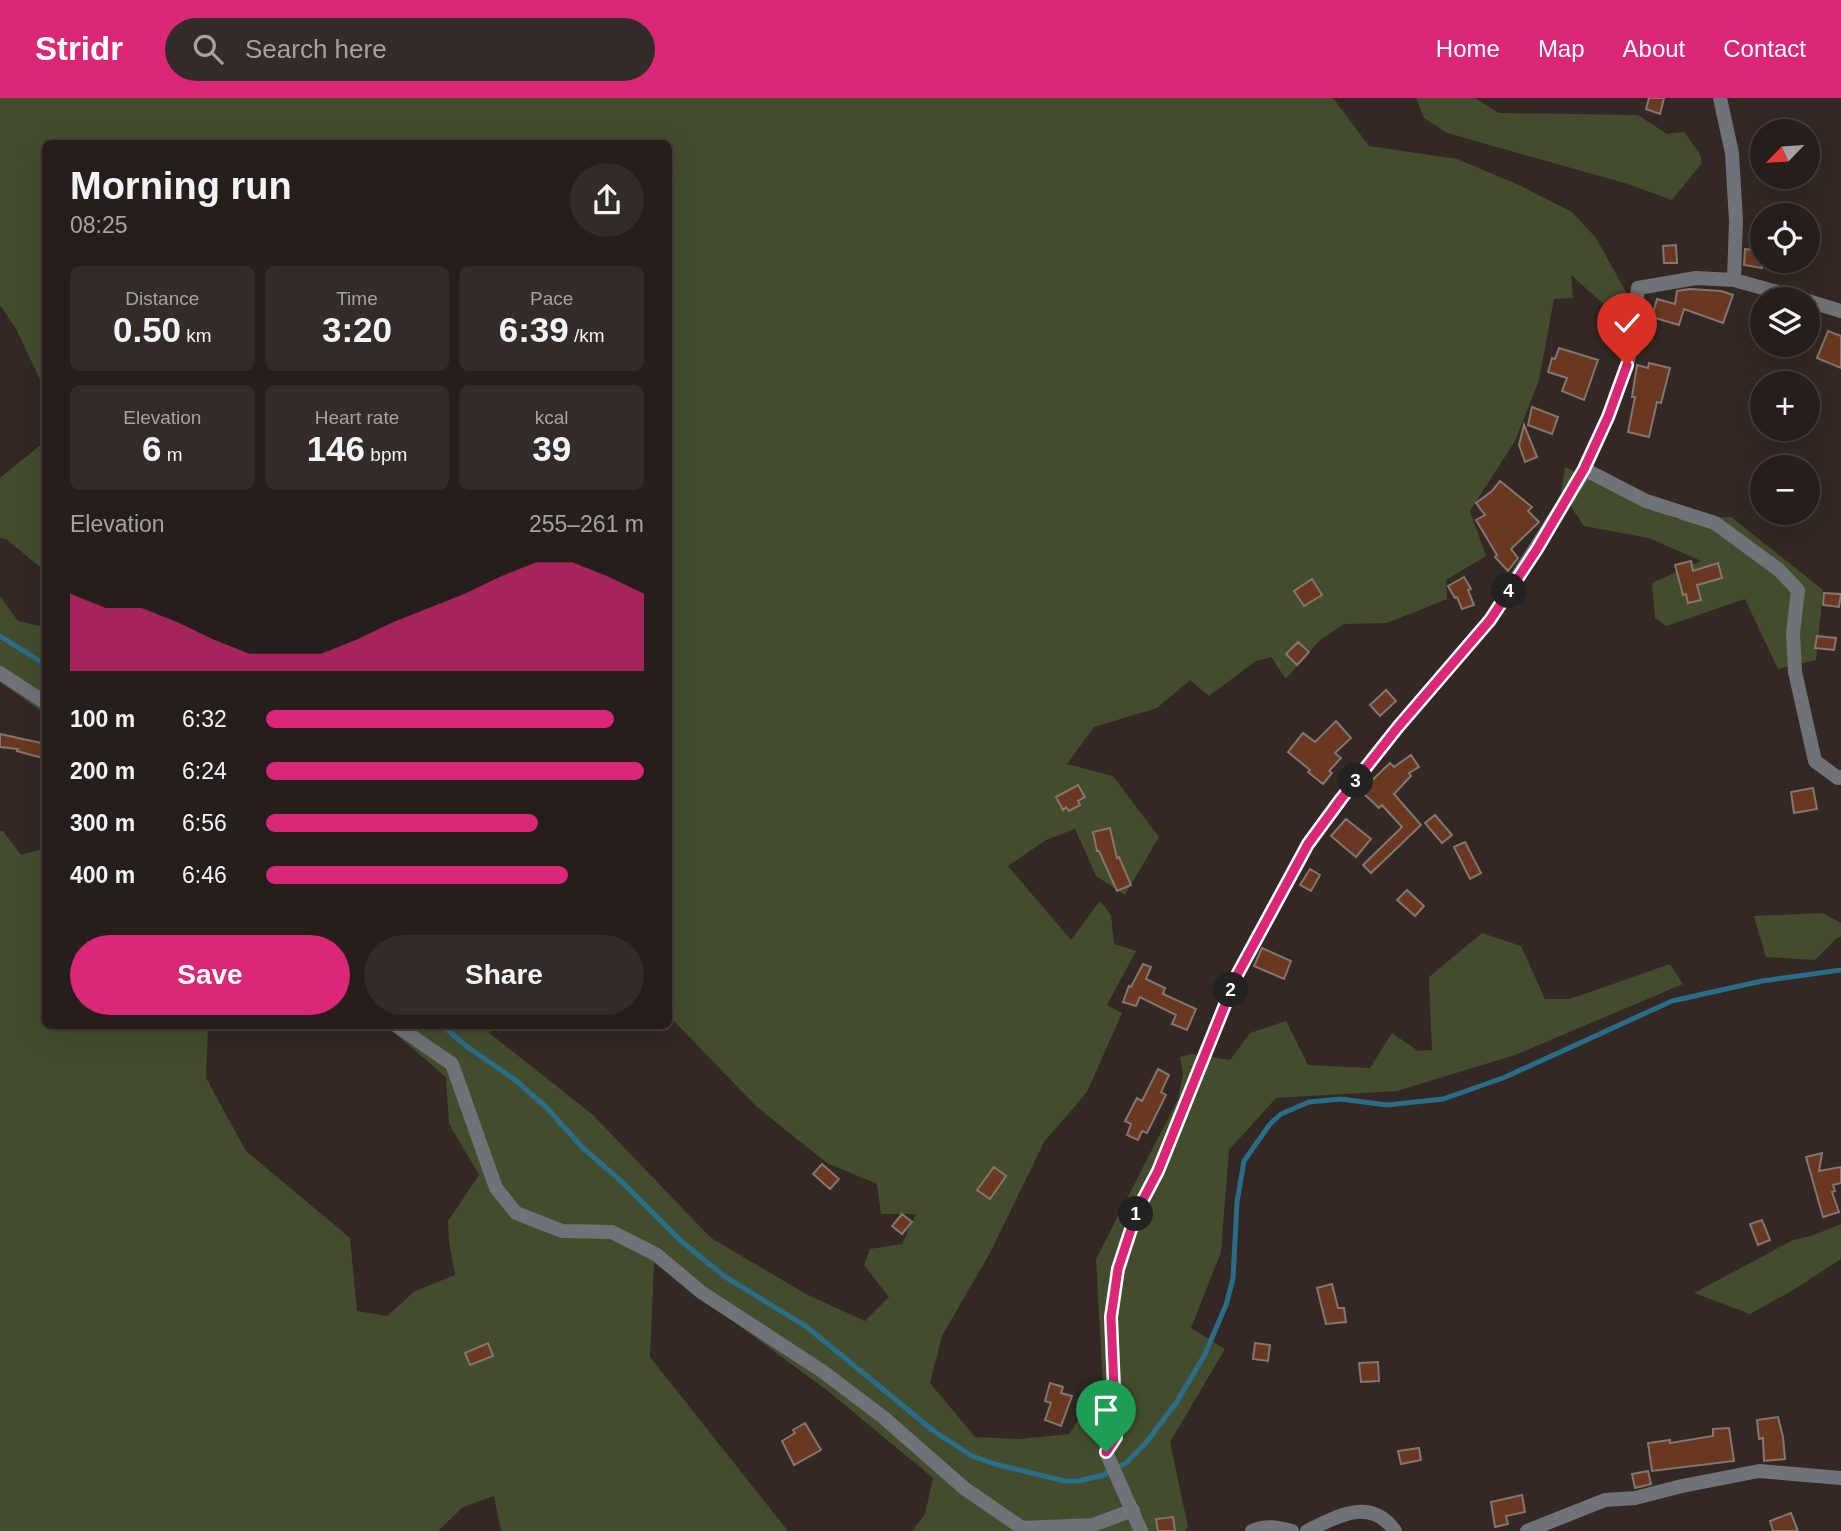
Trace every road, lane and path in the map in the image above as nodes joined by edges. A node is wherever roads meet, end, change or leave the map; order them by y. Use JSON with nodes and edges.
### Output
{"nodes":[{"id":1,"x":1720,"y":98,"type":"edge"},
{"id":2,"x":1734,"y":280,"type":"junction"},
{"id":3,"x":1759,"y":287,"type":"edge"},
{"id":4,"x":1820,"y":304,"type":"edge"},
{"id":5,"x":1841,"y":310,"type":"edge"},
{"id":6,"x":1584,"y":469,"type":"junction"},
{"id":7,"x":0,"y":673,"type":"edge"},
{"id":8,"x":42,"y":700,"type":"edge"},
{"id":9,"x":1841,"y":777,"type":"edge"},
{"id":10,"x":401,"y":1029,"type":"edge"},
{"id":11,"x":1841,"y":1478,"type":"edge"},
{"id":12,"x":1133,"y":1510,"type":"junction"},
{"id":13,"x":1141,"y":1531,"type":"edge"},
{"id":14,"x":1252,"y":1531,"type":"edge"},
{"id":15,"x":1292,"y":1531,"type":"edge"},
{"id":16,"x":1307,"y":1531,"type":"edge"},
{"id":17,"x":1395,"y":1531,"type":"edge"},
{"id":18,"x":1527,"y":1531,"type":"edge"}],
"edges":[{"from":1,"to":2,"type":"street"},
{"from":2,"to":3,"type":"street"},
{"from":2,"to":6,"type":"street"},
{"from":4,"to":5,"type":"street"},
{"from":6,"to":9,"type":"street"},
{"from":6,"to":12,"type":"street"},
{"from":7,"to":8,"type":"street"},
{"from":10,"to":12,"type":"street"},
{"from":11,"to":18,"type":"street"},
{"from":12,"to":13,"type":"street"},
{"from":14,"to":15,"type":"street"},
{"from":16,"to":17,"type":"street"}]}
